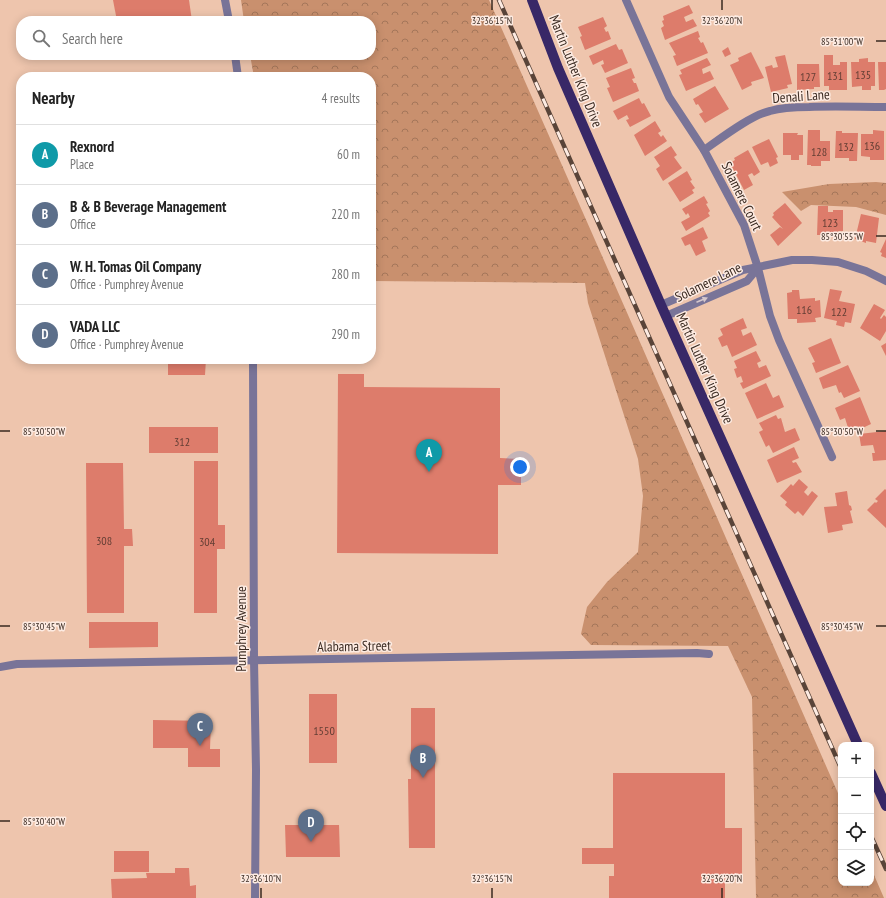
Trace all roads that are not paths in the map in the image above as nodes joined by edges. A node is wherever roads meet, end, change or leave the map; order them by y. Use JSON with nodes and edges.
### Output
{"nodes":[{"id":1,"x":225,"y":0,"type":"edge"},
{"id":2,"x":532,"y":0,"type":"edge"},
{"id":3,"x":626,"y":0,"type":"edge"},
{"id":4,"x":228,"y":16,"type":"edge"},
{"id":5,"x":236,"y":60,"type":"edge"},
{"id":6,"x":237,"y":72,"type":"edge"},
{"id":7,"x":886,"y":107,"type":"edge"},
{"id":8,"x":704,"y":150,"type":"junction"},
{"id":9,"x":758,"y":268,"type":"junction"},
{"id":10,"x":886,"y":281,"type":"edge"},
{"id":11,"x":661,"y":305,"type":"junction"},
{"id":12,"x":666,"y":316,"type":"junction"},
{"id":13,"x":253,"y":364,"type":"edge"},
{"id":14,"x":832,"y":457,"type":"dead end"},
{"id":15,"x":709,"y":654,"type":"dead end"},
{"id":16,"x":254,"y":660,"type":"junction"},
{"id":17,"x":0,"y":667,"type":"edge"},
{"id":18,"x":857,"y":742,"type":"edge"},
{"id":19,"x":873,"y":778,"type":"edge"},
{"id":20,"x":886,"y":806,"type":"edge"},
{"id":21,"x":255,"y":898,"type":"edge"}],
"edges":[{"from":1,"to":4,"type":"street"},
{"from":2,"to":11,"type":"main road","name":"Martin Luther King Drive"},
{"from":3,"to":8,"type":"street","name":"Solamere Court"},
{"from":5,"to":6,"type":"street"},
{"from":7,"to":8,"type":"street","name":"Denali Lane"},
{"from":8,"to":9,"type":"street","name":"Solamere Court"},
{"from":9,"to":10,"type":"street","name":"Solamere Lane"},
{"from":9,"to":11,"type":"street","name":"Solamere Lane"},
{"from":12,"to":9,"type":"street","name":"Solamere Lane","one_way":true},
{"from":9,"to":14,"type":"street","name":"Solamere Court"},
{"from":11,"to":12,"type":"main road","name":"Martin Luther King Drive"},
{"from":12,"to":18,"type":"main road","name":"Martin Luther King Drive"},
{"from":13,"to":16,"type":"street","name":"Pumphrey Avenue"},
{"from":15,"to":16,"type":"street","name":"Alabama Street"},
{"from":16,"to":17,"type":"street","name":"Alabama Street"},
{"from":16,"to":21,"type":"street","name":"Pumphrey Avenue"},
{"from":19,"to":20,"type":"main road"}]}
